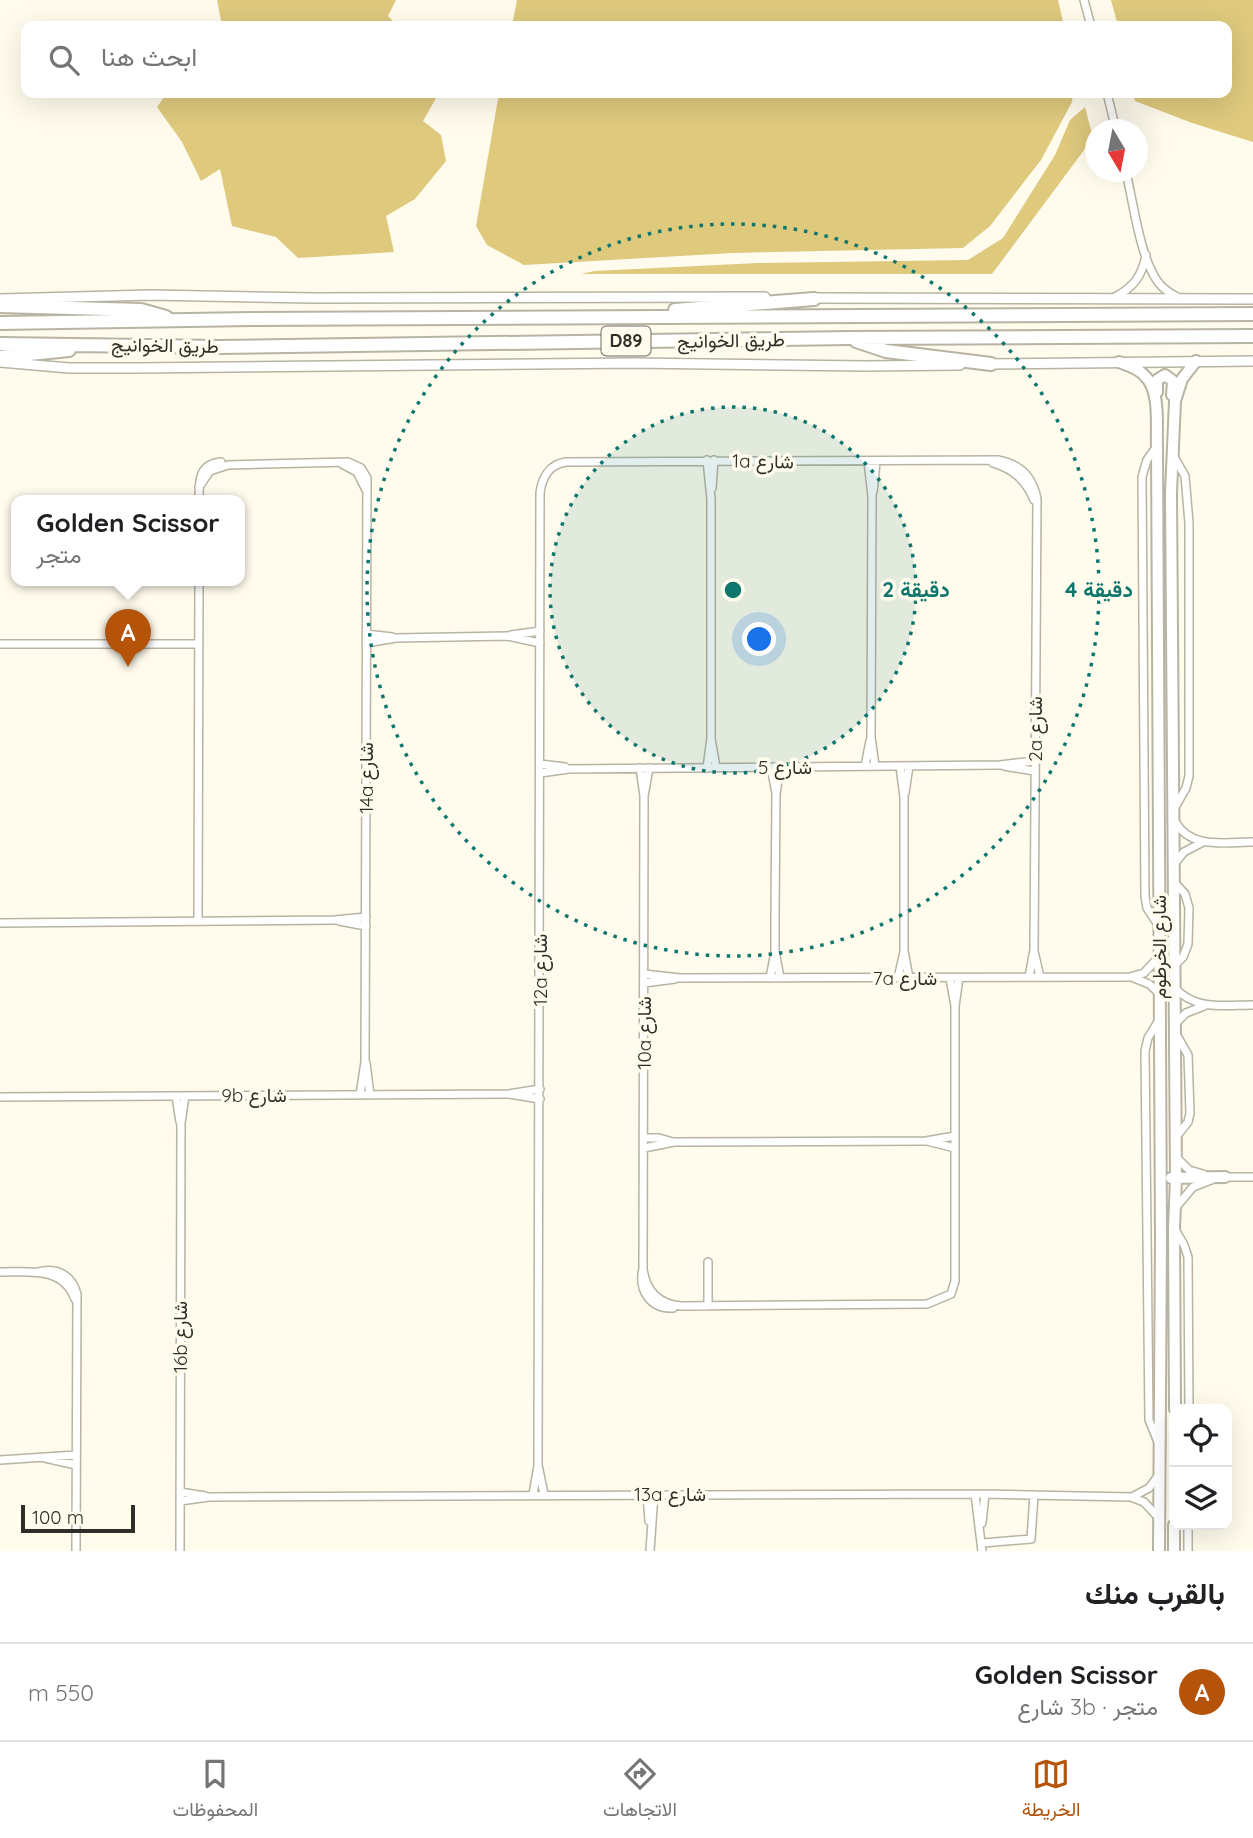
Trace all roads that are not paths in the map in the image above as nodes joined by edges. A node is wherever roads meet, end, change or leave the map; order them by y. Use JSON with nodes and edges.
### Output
{"nodes":[{"id":1,"x":1084,"y":0,"type":"edge"},
{"id":2,"x":1090,"y":21,"type":"edge"},
{"id":3,"x":1108,"y":98,"type":"edge"},
{"id":4,"x":1113,"y":119,"type":"edge"},
{"id":5,"x":1128,"y":182,"type":"edge"},
{"id":6,"x":1146,"y":255,"type":"junction"},
{"id":7,"x":1114,"y":298,"type":"junction"},
{"id":8,"x":1179,"y":298,"type":"junction"},
{"id":9,"x":0,"y":299,"type":"edge"},
{"id":10,"x":814,"y":299,"type":"junction"},
{"id":11,"x":1253,"y":299,"type":"edge"},
{"id":12,"x":0,"y":306,"type":"edge"},
{"id":13,"x":1253,"y":314,"type":"edge"},
{"id":14,"x":620,"y":317,"type":"junction"},
{"id":15,"x":172,"y":320,"type":"junction"},
{"id":16,"x":0,"y":323,"type":"edge"},
{"id":17,"x":1253,"y":337,"type":"edge"},
{"id":18,"x":849,"y":338,"type":"junction"},
{"id":19,"x":0,"y":344,"type":"edge"},
{"id":20,"x":108,"y":344,"type":"junction"},
{"id":21,"x":0,"y":359,"type":"edge"},
{"id":22,"x":1253,"y":360,"type":"edge"},
{"id":23,"x":1196,"y":361,"type":"junction"},
{"id":24,"x":1119,"y":362,"type":"junction"},
{"id":25,"x":991,"y":364,"type":"junction"},
{"id":26,"x":1156,"y":413,"type":"junction"},
{"id":27,"x":1173,"y":415,"type":"junction"},
{"id":28,"x":1157,"y":446,"type":"junction"},
{"id":29,"x":1173,"y":455,"type":"junction"},
{"id":30,"x":711,"y":460,"type":"junction"},
{"id":31,"x":872,"y":462,"type":"junction"},
{"id":32,"x":1018,"y":471,"type":"joint"},
{"id":33,"x":545,"y":476,"type":"joint"},
{"id":34,"x":199,"y":495,"type":"edge"},
{"id":35,"x":199,"y":586,"type":"edge"},
{"id":36,"x":540,"y":631,"type":"junction"},
{"id":37,"x":366,"y":634,"type":"junction"},
{"id":38,"x":507,"y":636,"type":"junction"},
{"id":39,"x":396,"y":638,"type":"junction"},
{"id":40,"x":366,"y":643,"type":"junction"},
{"id":41,"x":540,"y":643,"type":"junction"},
{"id":42,"x":0,"y":644,"type":"edge"},
{"id":43,"x":199,"y":644,"type":"junction"},
{"id":44,"x":1158,"y":694,"type":"junction"},
{"id":45,"x":1173,"y":729,"type":"junction"},
{"id":46,"x":871,"y":737,"type":"junction"},
{"id":47,"x":711,"y":738,"type":"junction"},
{"id":48,"x":1034,"y":761,"type":"junction"},
{"id":49,"x":540,"y":764,"type":"junction"},
{"id":50,"x":1000,"y":765,"type":"junction"},
{"id":51,"x":865,"y":766,"type":"junction"},
{"id":52,"x":875,"y":766,"type":"junction"},
{"id":53,"x":900,"y":766,"type":"junction"},
{"id":54,"x":909,"y":766,"type":"junction"},
{"id":55,"x":716,"y":767,"type":"junction"},
{"id":56,"x":771,"y":767,"type":"junction"},
{"id":57,"x":780,"y":767,"type":"junction"},
{"id":58,"x":640,"y":768,"type":"junction"},
{"id":59,"x":649,"y":768,"type":"junction"},
{"id":60,"x":706,"y":768,"type":"junction"},
{"id":61,"x":569,"y":769,"type":"junction"},
{"id":62,"x":1034,"y":771,"type":"junction"},
{"id":63,"x":540,"y":773,"type":"junction"},
{"id":64,"x":776,"y":794,"type":"junction"},
{"id":65,"x":644,"y":796,"type":"junction"},
{"id":66,"x":904,"y":797,"type":"junction"},
{"id":67,"x":1174,"y":814,"type":"junction"},
{"id":68,"x":1203,"y":842,"type":"junction"},
{"id":69,"x":1253,"y":842,"type":"edge"},
{"id":70,"x":1174,"y":864,"type":"junction"},
{"id":71,"x":366,"y":917,"type":"junction"},
{"id":72,"x":335,"y":920,"type":"junction"},
{"id":73,"x":198,"y":921,"type":"junction"},
{"id":74,"x":0,"y":923,"type":"edge"},
{"id":75,"x":366,"y":926,"type":"junction"},
{"id":76,"x":1159,"y":926,"type":"junction"},
{"id":77,"x":1034,"y":950,"type":"junction"},
{"id":78,"x":775,"y":951,"type":"junction"},
{"id":79,"x":904,"y":951,"type":"junction"},
{"id":80,"x":1159,"y":958,"type":"junction"},
{"id":81,"x":1029,"y":977,"type":"junction"},
{"id":82,"x":1040,"y":977,"type":"junction"},
{"id":83,"x":1130,"y":977,"type":"junction"},
{"id":84,"x":771,"y":978,"type":"junction"},
{"id":85,"x":780,"y":978,"type":"junction"},
{"id":86,"x":898,"y":978,"type":"junction"},
{"id":87,"x":909,"y":978,"type":"junction"},
{"id":88,"x":955,"y":978,"type":"junction"},
{"id":89,"x":644,"y":979,"type":"junction"},
{"id":90,"x":1175,"y":988,"type":"junction"},
{"id":91,"x":1159,"y":993,"type":"junction"},
{"id":92,"x":1208,"y":1005,"type":"junction"},
{"id":93,"x":1253,"y":1005,"type":"edge"},
{"id":94,"x":1159,"y":1019,"type":"junction"},
{"id":95,"x":1175,"y":1029,"type":"junction"},
{"id":96,"x":365,"y":1062,"type":"junction"},
{"id":97,"x":1160,"y":1084,"type":"junction"},
{"id":98,"x":540,"y":1088,"type":"junction"},
{"id":99,"x":508,"y":1094,"type":"junction"},
{"id":100,"x":360,"y":1095,"type":"junction"},
{"id":101,"x":370,"y":1095,"type":"junction"},
{"id":102,"x":176,"y":1096,"type":"junction"},
{"id":103,"x":185,"y":1096,"type":"junction"},
{"id":104,"x":0,"y":1097,"type":"edge"},
{"id":105,"x":540,"y":1099,"type":"junction"},
{"id":106,"x":181,"y":1123,"type":"junction"},
{"id":107,"x":955,"y":1136,"type":"junction"},
{"id":108,"x":644,"y":1138,"type":"junction"},
{"id":109,"x":926,"y":1141,"type":"junction"},
{"id":110,"x":674,"y":1142,"type":"junction"},
{"id":111,"x":644,"y":1148,"type":"junction"},
{"id":112,"x":955,"y":1148,"type":"junction"},
{"id":113,"x":1176,"y":1156,"type":"junction"},
{"id":114,"x":1225,"y":1177,"type":"junction"},
{"id":115,"x":1253,"y":1177,"type":"edge"},
{"id":116,"x":1176,"y":1179,"type":"junction"},
{"id":117,"x":1174,"y":1209,"type":"junction"},
{"id":118,"x":1174,"y":1228,"type":"junction"},
{"id":119,"x":708,"y":1262,"type":"dead end"},
{"id":120,"x":0,"y":1272,"type":"edge"},
{"id":121,"x":708,"y":1306,"type":"junction"},
{"id":122,"x":1175,"y":1404,"type":"edge"},
{"id":123,"x":1189,"y":1404,"type":"edge"},
{"id":124,"x":1158,"y":1441,"type":"junction"},
{"id":125,"x":76,"y":1455,"type":"junction"},
{"id":126,"x":44,"y":1458,"type":"junction"},
{"id":127,"x":0,"y":1460,"type":"edge"},
{"id":128,"x":76,"y":1465,"type":"junction"},
{"id":129,"x":538,"y":1465,"type":"junction"},
{"id":130,"x":1158,"y":1476,"type":"junction"},
{"id":131,"x":180,"y":1492,"type":"junction"},
{"id":132,"x":533,"y":1494,"type":"junction"},
{"id":133,"x":544,"y":1494,"type":"junction"},
{"id":134,"x":650,"y":1494,"type":"junction"},
{"id":135,"x":975,"y":1494,"type":"junction"},
{"id":136,"x":985,"y":1494,"type":"junction"},
{"id":137,"x":1034,"y":1495,"type":"junction"},
{"id":138,"x":209,"y":1497,"type":"junction"},
{"id":139,"x":1131,"y":1497,"type":"junction"},
{"id":140,"x":180,"y":1502,"type":"junction"},
{"id":141,"x":1158,"y":1518,"type":"junction"},
{"id":142,"x":981,"y":1527,"type":"junction"},
{"id":143,"x":1174,"y":1530,"type":"edge"},
{"id":144,"x":1188,"y":1530,"type":"edge"},
{"id":145,"x":983,"y":1547,"type":"edge"},
{"id":146,"x":1157,"y":1549,"type":"edge"},
{"id":147,"x":76,"y":1551,"type":"edge"},
{"id":148,"x":180,"y":1551,"type":"edge"},
{"id":149,"x":650,"y":1551,"type":"edge"},
{"id":150,"x":1174,"y":1551,"type":"edge"},
{"id":151,"x":1188,"y":1551,"type":"edge"}],
"edges":[{"from":1,"to":2,"type":"street"},
{"from":3,"to":4,"type":"street"},
{"from":5,"to":6,"type":"street"},
{"from":6,"to":7,"type":"street"},
{"from":6,"to":8,"type":"street"},
{"from":7,"to":8,"type":"street"},
{"from":7,"to":10,"type":"street"},
{"from":8,"to":11,"type":"street"},
{"from":9,"to":10,"type":"street"},
{"from":10,"to":14,"type":"highway"},
{"from":12,"to":15,"type":"highway"},
{"from":13,"to":14,"type":"highway","name":"طريق الخوانيج","number":"D89"},
{"from":14,"to":15,"type":"highway","name":"طريق الخوانيج","number":"D89"},
{"from":15,"to":16,"type":"highway","name":"طريق الخوانيج","number":"D89"},
{"from":17,"to":18,"type":"highway","name":"طريق الخوانيج","number":"D89"},
{"from":18,"to":20,"type":"highway","name":"طريق الخوانيج","number":"D89"},
{"from":18,"to":25,"type":"highway"},
{"from":19,"to":20,"type":"highway","name":"طريق الخوانيج","number":"D89"},
{"from":20,"to":21,"type":"highway"},
{"from":21,"to":25,"type":"street"},
{"from":22,"to":23,"type":"street"},
{"from":23,"to":24,"type":"street"},
{"from":23,"to":27,"type":"main road","name":"شارع الخرطوم"},
{"from":24,"to":25,"type":"street"},
{"from":24,"to":26,"type":"main road","name":"شارع الخرطوم"},
{"from":26,"to":27,"type":"main road"},
{"from":26,"to":28,"type":"main road","name":"شارع الخرطوم"},
{"from":27,"to":29,"type":"main road","name":"شارع الخرطوم"},
{"from":28,"to":44,"type":"main road","name":"شارع الخرطوم"},
{"from":28,"to":76,"type":"street"},
{"from":29,"to":45,"type":"main road","name":"شارع الخرطوم"},
{"from":29,"to":67,"type":"street"},
{"from":30,"to":31,"type":"street","name":"1a شارع"},
{"from":30,"to":33,"type":"street","name":"1a شارع"},
{"from":30,"to":47,"type":"street"},
{"from":31,"to":32,"type":"street","name":"1a شارع"},
{"from":31,"to":46,"type":"street"},
{"from":32,"to":48,"type":"street","name":"2a شارع"},
{"from":33,"to":36,"type":"street","name":"12a شارع"},
{"from":34,"to":37,"type":"street","name":"14a شارع"},
{"from":35,"to":43,"type":"street"},
{"from":36,"to":38,"type":"street"},
{"from":36,"to":41,"type":"street","name":"12a شارع"},
{"from":37,"to":39,"type":"street"},
{"from":37,"to":40,"type":"street","name":"14a شارع"},
{"from":38,"to":39,"type":"street"},
{"from":38,"to":41,"type":"street"},
{"from":39,"to":40,"type":"street"},
{"from":40,"to":71,"type":"street","name":"14a شارع"},
{"from":41,"to":49,"type":"street","name":"12a شارع"},
{"from":42,"to":43,"type":"street"},
{"from":43,"to":73,"type":"street"},
{"from":44,"to":45,"type":"main road"},
{"from":44,"to":76,"type":"main road","name":"شارع الخرطوم"},
{"from":45,"to":67,"type":"main road","name":"شارع الخرطوم"},
{"from":46,"to":51,"type":"street"},
{"from":46,"to":52,"type":"street"},
{"from":47,"to":55,"type":"street"},
{"from":47,"to":60,"type":"street"},
{"from":48,"to":50,"type":"street","name":"شارع 5"},
{"from":48,"to":62,"type":"street","name":"2a شارع"},
{"from":49,"to":61,"type":"street","name":"شارع 5"},
{"from":49,"to":63,"type":"street","name":"12a شارع"},
{"from":50,"to":54,"type":"street","name":"شارع 5"},
{"from":50,"to":62,"type":"street","name":"شارع 5"},
{"from":51,"to":52,"type":"street","name":"شارع 5"},
{"from":51,"to":57,"type":"street","name":"شارع 5"},
{"from":52,"to":53,"type":"street","name":"شارع 5"},
{"from":53,"to":54,"type":"street","name":"شارع 5"},
{"from":53,"to":66,"type":"street"},
{"from":54,"to":66,"type":"street"},
{"from":55,"to":56,"type":"street","name":"شارع 5"},
{"from":55,"to":60,"type":"street","name":"شارع 5"},
{"from":56,"to":57,"type":"street","name":"شارع 5"},
{"from":56,"to":64,"type":"street"},
{"from":57,"to":64,"type":"street"},
{"from":58,"to":59,"type":"street","name":"شارع 5"},
{"from":58,"to":61,"type":"street","name":"شارع 5"},
{"from":58,"to":65,"type":"street","name":"10a شارع"},
{"from":59,"to":60,"type":"street","name":"شارع 5"},
{"from":59,"to":65,"type":"street","name":"10a شارع"},
{"from":61,"to":63,"type":"street","name":"شارع 5"},
{"from":62,"to":77,"type":"street","name":"2a شارع"},
{"from":63,"to":98,"type":"street","name":"12a شارع"},
{"from":64,"to":78,"type":"street"},
{"from":65,"to":89,"type":"street","name":"10a شارع"},
{"from":66,"to":79,"type":"street"},
{"from":67,"to":68,"type":"street"},
{"from":67,"to":70,"type":"main road","name":"شارع الخرطوم"},
{"from":68,"to":69,"type":"street"},
{"from":68,"to":70,"type":"street"},
{"from":70,"to":90,"type":"main road","name":"شارع الخرطوم"},
{"from":71,"to":72,"type":"street"},
{"from":71,"to":75,"type":"street","name":"14a شارع"},
{"from":72,"to":73,"type":"street"},
{"from":72,"to":75,"type":"street"},
{"from":73,"to":74,"type":"street"},
{"from":75,"to":96,"type":"street","name":"14a شارع"},
{"from":76,"to":80,"type":"main road","name":"شارع الخرطوم"},
{"from":77,"to":81,"type":"street","name":"2a شارع"},
{"from":77,"to":82,"type":"street","name":"2a شارع"},
{"from":78,"to":84,"type":"street"},
{"from":78,"to":85,"type":"street"},
{"from":79,"to":86,"type":"street"},
{"from":79,"to":87,"type":"street"},
{"from":80,"to":83,"type":"street"},
{"from":80,"to":91,"type":"main road","name":"شارع الخرطوم"},
{"from":81,"to":82,"type":"street","name":"7a شارع"},
{"from":81,"to":88,"type":"street","name":"7a شارع"},
{"from":82,"to":83,"type":"street","name":"7a شارع"},
{"from":83,"to":91,"type":"street","name":"7a شارع"},
{"from":84,"to":85,"type":"street","name":"7a شارع"},
{"from":84,"to":89,"type":"street","name":"7a شارع"},
{"from":85,"to":86,"type":"street","name":"7a شارع"},
{"from":86,"to":87,"type":"street","name":"7a شارع"},
{"from":87,"to":88,"type":"street","name":"7a شارع"},
{"from":88,"to":107,"type":"street"},
{"from":89,"to":108,"type":"street","name":"10a شارع"},
{"from":90,"to":92,"type":"street"},
{"from":90,"to":95,"type":"main road","name":"شارع الخرطوم"},
{"from":91,"to":94,"type":"main road","name":"شارع الخرطوم"},
{"from":92,"to":93,"type":"street"},
{"from":92,"to":95,"type":"street"},
{"from":94,"to":97,"type":"main road","name":"شارع الخرطوم"},
{"from":94,"to":124,"type":"street"},
{"from":95,"to":113,"type":"main road","name":"شارع الخرطوم"},
{"from":96,"to":100,"type":"street","name":"14a شارع"},
{"from":96,"to":101,"type":"street","name":"14a شارع"},
{"from":97,"to":116,"type":"main road"},
{"from":97,"to":124,"type":"main road","name":"شارع الخرطوم"},
{"from":98,"to":99,"type":"street","name":"9b شارع"},
{"from":98,"to":105,"type":"street","name":"12a شارع"},
{"from":99,"to":101,"type":"street","name":"9b شارع"},
{"from":99,"to":105,"type":"street","name":"9b شارع"},
{"from":100,"to":101,"type":"street","name":"9b شارع"},
{"from":100,"to":103,"type":"street","name":"9b شارع"},
{"from":102,"to":103,"type":"street","name":"9b شارع"},
{"from":102,"to":104,"type":"street","name":"9b شارع"},
{"from":102,"to":106,"type":"street","name":"16b شارع"},
{"from":103,"to":106,"type":"street","name":"16b شارع"},
{"from":105,"to":129,"type":"street","name":"12a شارع"},
{"from":106,"to":131,"type":"street","name":"16b شارع"},
{"from":107,"to":109,"type":"street"},
{"from":107,"to":112,"type":"street"},
{"from":108,"to":110,"type":"street"},
{"from":108,"to":111,"type":"street","name":"10a شارع"},
{"from":109,"to":110,"type":"street"},
{"from":109,"to":112,"type":"street"},
{"from":110,"to":111,"type":"street"},
{"from":111,"to":121,"type":"street","name":"10a شارع"},
{"from":112,"to":121,"type":"street"},
{"from":113,"to":114,"type":"street"},
{"from":113,"to":116,"type":"main road","name":"شارع الخرطوم"},
{"from":114,"to":115,"type":"street"},
{"from":114,"to":116,"type":"main road"},
{"from":114,"to":117,"type":"street"},
{"from":116,"to":117,"type":"main road","name":"شارع الخرطوم"},
{"from":117,"to":118,"type":"main road","name":"شارع الخرطوم"},
{"from":118,"to":122,"type":"main road","name":"شارع الخرطوم"},
{"from":118,"to":123,"type":"street"},
{"from":119,"to":121,"type":"street"},
{"from":120,"to":125,"type":"street"},
{"from":124,"to":130,"type":"main road","name":"شارع الخرطوم"},
{"from":125,"to":126,"type":"street"},
{"from":125,"to":128,"type":"street"},
{"from":126,"to":127,"type":"street"},
{"from":126,"to":128,"type":"street"},
{"from":128,"to":147,"type":"street"},
{"from":129,"to":132,"type":"street","name":"12a شارع"},
{"from":129,"to":133,"type":"street","name":"12a شارع"},
{"from":130,"to":139,"type":"street"},
{"from":130,"to":141,"type":"main road","name":"شارع الخرطوم"},
{"from":131,"to":138,"type":"street","name":"13a شارع"},
{"from":131,"to":140,"type":"street","name":"16b شارع"},
{"from":132,"to":133,"type":"street","name":"13a شارع"},
{"from":132,"to":138,"type":"street","name":"13a شارع"},
{"from":133,"to":134,"type":"street","name":"13a شارع"},
{"from":134,"to":135,"type":"street","name":"13a شارع"},
{"from":134,"to":149,"type":"street"},
{"from":135,"to":136,"type":"street","name":"13a شارع"},
{"from":135,"to":142,"type":"street"},
{"from":136,"to":137,"type":"street","name":"13a شارع"},
{"from":136,"to":142,"type":"street"},
{"from":137,"to":139,"type":"street","name":"13a شارع"},
{"from":137,"to":145,"type":"street"},
{"from":138,"to":140,"type":"street","name":"13a شارع"},
{"from":139,"to":141,"type":"street"},
{"from":140,"to":148,"type":"street","name":"16b شارع"},
{"from":141,"to":146,"type":"main road","name":"شارع الخرطوم"},
{"from":142,"to":145,"type":"street"},
{"from":143,"to":150,"type":"main road"},
{"from":144,"to":151,"type":"street"}]}
